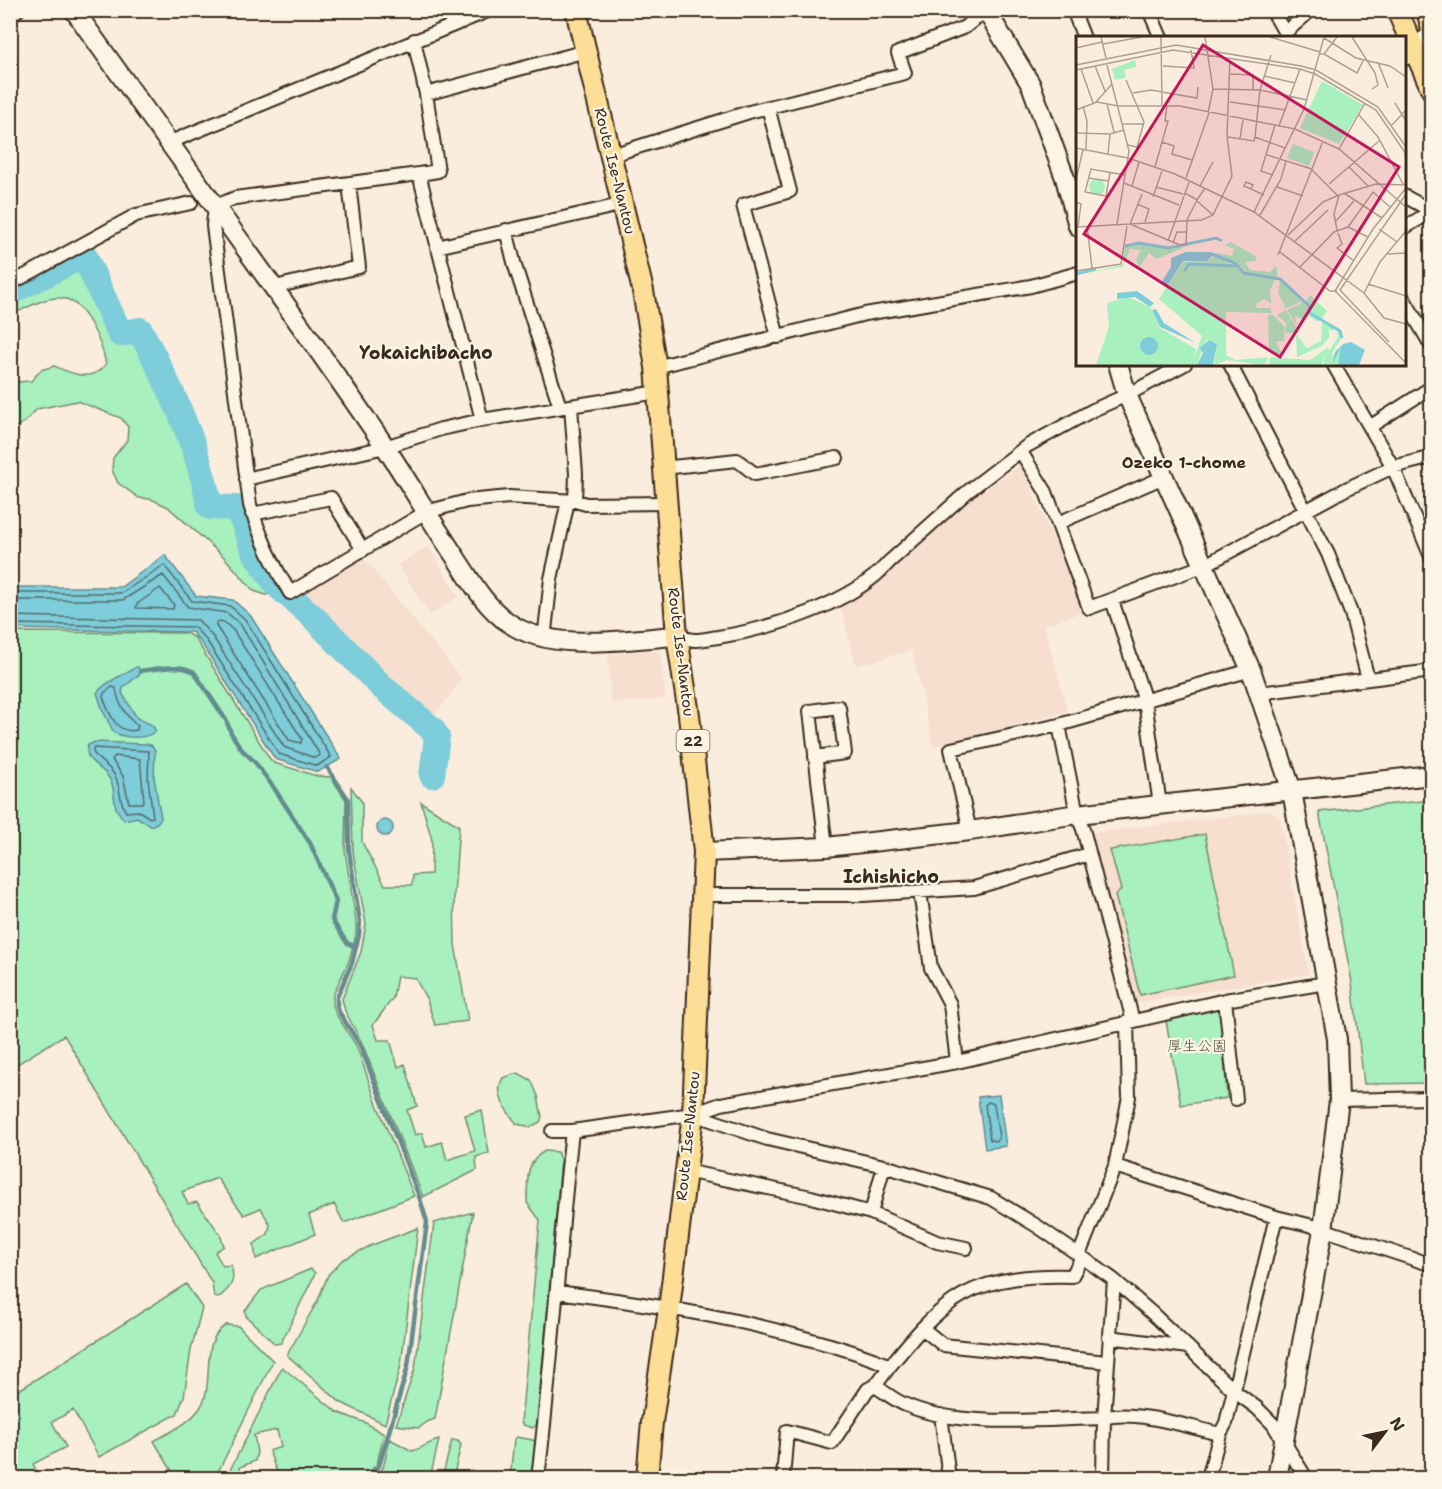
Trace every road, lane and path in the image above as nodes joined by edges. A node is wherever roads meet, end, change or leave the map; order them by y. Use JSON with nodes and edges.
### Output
{"nodes":[{"id":1,"x":18,"y":10,"type":"edge"},
{"id":2,"x":74,"y":10,"type":"edge"},
{"id":3,"x":490,"y":10,"type":"edge"},
{"id":4,"x":576,"y":10,"type":"edge"},
{"id":5,"x":986,"y":10,"type":"edge"},
{"id":6,"x":1073,"y":10,"type":"edge"},
{"id":7,"x":1149,"y":10,"type":"edge"},
{"id":8,"x":1272,"y":10,"type":"edge"},
{"id":9,"x":1311,"y":10,"type":"edge"},
{"id":10,"x":1397,"y":10,"type":"edge"},
{"id":11,"x":1427,"y":10,"type":"edge"},
{"id":12,"x":10,"y":15,"type":"edge"},
{"id":13,"x":459,"y":16,"type":"edge"},
{"id":14,"x":1431,"y":30,"type":"edge"},
{"id":15,"x":1283,"y":35,"type":"edge"},
{"id":16,"x":1431,"y":35,"type":"edge"},
{"id":17,"x":1083,"y":36,"type":"edge"},
{"id":18,"x":1160,"y":36,"type":"edge"},
{"id":19,"x":1404,"y":36,"type":"edge"},
{"id":20,"x":414,"y":40,"type":"junction"},
{"id":21,"x":586,"y":51,"type":"junction"},
{"id":22,"x":1409,"y":52,"type":"edge"},
{"id":23,"x":1431,"y":90,"type":"edge"},
{"id":24,"x":426,"y":94,"type":"junction"},
{"id":25,"x":768,"y":107,"type":"junction"},
{"id":26,"x":168,"y":143,"type":"junction"},
{"id":27,"x":612,"y":155,"type":"junction"},
{"id":28,"x":418,"y":174,"type":"junction"},
{"id":29,"x":1071,"y":175,"type":"edge"},
{"id":30,"x":349,"y":184,"type":"junction"},
{"id":31,"x":1406,"y":197,"type":"edge"},
{"id":32,"x":191,"y":202,"type":"dead end"},
{"id":33,"x":624,"y":204,"type":"junction"},
{"id":34,"x":217,"y":206,"type":"junction"},
{"id":35,"x":1431,"y":211,"type":"edge"},
{"id":36,"x":1076,"y":218,"type":"edge"},
{"id":37,"x":1406,"y":227,"type":"edge"},
{"id":38,"x":506,"y":230,"type":"junction"},
{"id":39,"x":437,"y":247,"type":"junction"},
{"id":40,"x":1076,"y":273,"type":"edge"},
{"id":41,"x":10,"y":284,"type":"edge"},
{"id":42,"x":275,"y":287,"type":"junction"},
{"id":43,"x":1406,"y":302,"type":"edge"},
{"id":44,"x":778,"y":337,"type":"junction"},
{"id":45,"x":1431,"y":347,"type":"edge"},
{"id":46,"x":1119,"y":366,"type":"edge"},
{"id":47,"x":1181,"y":366,"type":"edge"},
{"id":48,"x":1231,"y":366,"type":"edge"},
{"id":49,"x":1334,"y":366,"type":"edge"},
{"id":50,"x":656,"y":367,"type":"junction"},
{"id":51,"x":1431,"y":387,"type":"edge"},
{"id":52,"x":658,"y":392,"type":"junction"},
{"id":53,"x":1127,"y":395,"type":"junction"},
{"id":54,"x":565,"y":406,"type":"junction"},
{"id":55,"x":482,"y":420,"type":"junction"},
{"id":56,"x":1371,"y":426,"type":"junction"},
{"id":57,"x":385,"y":447,"type":"junction"},
{"id":58,"x":1021,"y":452,"type":"junction"},
{"id":59,"x":837,"y":458,"type":"dead end"},
{"id":60,"x":1431,"y":458,"type":"edge"},
{"id":61,"x":1393,"y":467,"type":"junction"},
{"id":62,"x":663,"y":468,"type":"junction"},
{"id":63,"x":1164,"y":477,"type":"junction"},
{"id":64,"x":246,"y":479,"type":"junction"},
{"id":65,"x":572,"y":501,"type":"junction"},
{"id":66,"x":666,"y":503,"type":"junction"},
{"id":67,"x":1305,"y":510,"type":"junction"},
{"id":68,"x":426,"y":512,"type":"junction"},
{"id":69,"x":252,"y":514,"type":"junction"},
{"id":70,"x":1058,"y":523,"type":"junction"},
{"id":71,"x":363,"y":549,"type":"junction"},
{"id":72,"x":1431,"y":559,"type":"edge"},
{"id":73,"x":1205,"y":565,"type":"junction"},
{"id":74,"x":1113,"y":600,"type":"junction"},
{"id":75,"x":677,"y":636,"type":"junction"},
{"id":76,"x":544,"y":639,"type":"junction"},
{"id":77,"x":1251,"y":670,"type":"junction"},
{"id":78,"x":1431,"y":671,"type":"edge"},
{"id":79,"x":1368,"y":679,"type":"junction"},
{"id":80,"x":1259,"y":693,"type":"junction"},
{"id":81,"x":1145,"y":701,"type":"junction"},
{"id":82,"x":1059,"y":724,"type":"junction"},
{"id":83,"x":815,"y":757,"type":"junction"},
{"id":84,"x":1431,"y":775,"type":"edge"},
{"id":85,"x":1292,"y":791,"type":"junction"},
{"id":86,"x":1160,"y":805,"type":"junction"},
{"id":87,"x":1077,"y":814,"type":"junction"},
{"id":88,"x":970,"y":831,"type":"junction"},
{"id":89,"x":826,"y":847,"type":"junction"},
{"id":90,"x":704,"y":852,"type":"junction"},
{"id":91,"x":1089,"y":854,"type":"junction"},
{"id":92,"x":920,"y":892,"type":"junction"},
{"id":93,"x":703,"y":895,"type":"junction"},
{"id":94,"x":1326,"y":983,"type":"junction"},
{"id":95,"x":1225,"y":1000,"type":"junction"},
{"id":96,"x":1130,"y":1022,"type":"junction"},
{"id":97,"x":957,"y":1062,"type":"junction"},
{"id":98,"x":1431,"y":1098,"type":"edge"},
{"id":99,"x":1236,"y":1099,"type":"dead end"},
{"id":100,"x":1339,"y":1100,"type":"junction"},
{"id":101,"x":693,"y":1114,"type":"junction"},
{"id":102,"x":552,"y":1131,"type":"dead end"},
{"id":103,"x":572,"y":1131,"type":"junction"},
{"id":104,"x":884,"y":1166,"type":"junction"},
{"id":105,"x":1115,"y":1166,"type":"junction"},
{"id":106,"x":685,"y":1171,"type":"junction"},
{"id":107,"x":871,"y":1213,"type":"junction"},
{"id":108,"x":1276,"y":1217,"type":"junction"},
{"id":109,"x":1323,"y":1230,"type":"junction"},
{"id":110,"x":966,"y":1248,"type":"dead end"},
{"id":111,"x":1080,"y":1256,"type":"junction"},
{"id":112,"x":1431,"y":1264,"type":"edge"},
{"id":113,"x":1114,"y":1280,"type":"junction"},
{"id":114,"x":557,"y":1292,"type":"junction"},
{"id":115,"x":669,"y":1309,"type":"junction"},
{"id":116,"x":922,"y":1328,"type":"junction"},
{"id":117,"x":1109,"y":1337,"type":"junction"},
{"id":118,"x":1188,"y":1347,"type":"junction"},
{"id":119,"x":1107,"y":1362,"type":"junction"},
{"id":120,"x":890,"y":1366,"type":"junction"},
{"id":121,"x":875,"y":1386,"type":"junction"},
{"id":122,"x":1234,"y":1391,"type":"junction"},
{"id":123,"x":941,"y":1415,"type":"junction"},
{"id":124,"x":1104,"y":1418,"type":"junction"},
{"id":125,"x":1220,"y":1434,"type":"junction"},
{"id":126,"x":1285,"y":1441,"type":"junction"},
{"id":127,"x":538,"y":1479,"type":"edge"},
{"id":128,"x":647,"y":1479,"type":"edge"},
{"id":129,"x":783,"y":1479,"type":"edge"},
{"id":130,"x":949,"y":1479,"type":"edge"},
{"id":131,"x":1103,"y":1479,"type":"edge"},
{"id":132,"x":1208,"y":1479,"type":"edge"},
{"id":133,"x":1277,"y":1479,"type":"edge"},
{"id":134,"x":1306,"y":1479,"type":"edge"}],
"edges":[{"from":1,"to":12,"type":"street"},
{"from":2,"to":26,"type":"street"},
{"from":3,"to":13,"type":"street"},
{"from":4,"to":21,"type":"main road","name":"Route Ise-Nantou","number":"22"},
{"from":5,"to":25,"type":"street"},
{"from":5,"to":29,"type":"street"},
{"from":6,"to":17,"type":"street"},
{"from":7,"to":18,"type":"street"},
{"from":8,"to":15,"type":"street"},
{"from":9,"to":15,"type":"street"},
{"from":10,"to":19,"type":"main road"},
{"from":11,"to":14,"type":"main road"},
{"from":13,"to":20,"type":"street"},
{"from":16,"to":22,"type":"street"},
{"from":20,"to":24,"type":"street"},
{"from":20,"to":26,"type":"street"},
{"from":21,"to":24,"type":"street"},
{"from":21,"to":27,"type":"main road","name":"Route Ise-Nantou","number":"22"},
{"from":22,"to":23,"type":"main road"},
{"from":24,"to":28,"type":"street"},
{"from":25,"to":27,"type":"street"},
{"from":25,"to":44,"type":"street"},
{"from":26,"to":34,"type":"street"},
{"from":27,"to":33,"type":"main road","name":"Route Ise-Nantou","number":"22"},
{"from":28,"to":30,"type":"street"},
{"from":28,"to":39,"type":"street"},
{"from":29,"to":36,"type":"street"},
{"from":30,"to":34,"type":"street"},
{"from":30,"to":42,"type":"street"},
{"from":31,"to":35,"type":"street"},
{"from":32,"to":41,"type":"street"},
{"from":33,"to":38,"type":"street"},
{"from":33,"to":50,"type":"main road","name":"Route Ise-Nantou","number":"22"},
{"from":34,"to":42,"type":"street"},
{"from":34,"to":64,"type":"street"},
{"from":35,"to":37,"type":"street"},
{"from":38,"to":39,"type":"street"},
{"from":38,"to":54,"type":"street"},
{"from":39,"to":55,"type":"street"},
{"from":40,"to":44,"type":"street"},
{"from":42,"to":57,"type":"street"},
{"from":43,"to":45,"type":"street"},
{"from":44,"to":50,"type":"street"},
{"from":46,"to":53,"type":"street"},
{"from":47,"to":53,"type":"street"},
{"from":48,"to":67,"type":"street"},
{"from":49,"to":56,"type":"street"},
{"from":50,"to":52,"type":"main road","name":"Route Ise-Nantou","number":"22"},
{"from":51,"to":56,"type":"street"},
{"from":52,"to":54,"type":"street"},
{"from":52,"to":62,"type":"main road","name":"Route Ise-Nantou","number":"22"},
{"from":53,"to":58,"type":"street"},
{"from":53,"to":63,"type":"street"},
{"from":54,"to":55,"type":"street"},
{"from":54,"to":65,"type":"street"},
{"from":55,"to":57,"type":"street"},
{"from":56,"to":61,"type":"street"},
{"from":57,"to":64,"type":"street"},
{"from":57,"to":68,"type":"street"},
{"from":58,"to":70,"type":"street"},
{"from":58,"to":75,"type":"street"},
{"from":59,"to":62,"type":"street"},
{"from":60,"to":61,"type":"street"},
{"from":61,"to":67,"type":"street"},
{"from":61,"to":72,"type":"street"},
{"from":62,"to":66,"type":"main road","name":"Route Ise-Nantou","number":"22"},
{"from":63,"to":70,"type":"street"},
{"from":63,"to":73,"type":"street"},
{"from":64,"to":69,"type":"street"},
{"from":65,"to":66,"type":"street"},
{"from":65,"to":68,"type":"street"},
{"from":65,"to":76,"type":"street"},
{"from":66,"to":75,"type":"main road","name":"Route Ise-Nantou","number":"22"},
{"from":67,"to":73,"type":"street"},
{"from":67,"to":79,"type":"street"},
{"from":68,"to":71,"type":"street"},
{"from":68,"to":76,"type":"street"},
{"from":69,"to":71,"type":"street"},
{"from":69,"to":71,"type":"street"},
{"from":70,"to":74,"type":"street"},
{"from":73,"to":74,"type":"street"},
{"from":73,"to":77,"type":"street"},
{"from":74,"to":81,"type":"street"},
{"from":75,"to":76,"type":"street"},
{"from":75,"to":90,"type":"main road","name":"Route Ise-Nantou","number":"22"},
{"from":77,"to":80,"type":"street"},
{"from":77,"to":81,"type":"street"},
{"from":78,"to":79,"type":"street"},
{"from":79,"to":80,"type":"street"},
{"from":80,"to":85,"type":"street"},
{"from":81,"to":82,"type":"street"},
{"from":81,"to":86,"type":"street"},
{"from":82,"to":87,"type":"street"},
{"from":82,"to":88,"type":"street"},
{"from":83,"to":83,"type":"street"},
{"from":83,"to":89,"type":"street"},
{"from":84,"to":85,"type":"street"},
{"from":85,"to":86,"type":"street"},
{"from":85,"to":94,"type":"street"},
{"from":86,"to":87,"type":"street"},
{"from":87,"to":88,"type":"street"},
{"from":87,"to":91,"type":"street"},
{"from":88,"to":89,"type":"street"},
{"from":89,"to":90,"type":"street"},
{"from":90,"to":93,"type":"main road","name":"Route Ise-Nantou","number":"22"},
{"from":91,"to":92,"type":"street"},
{"from":91,"to":96,"type":"street"},
{"from":92,"to":93,"type":"street"},
{"from":92,"to":97,"type":"street"},
{"from":93,"to":101,"type":"main road","name":"Route Ise-Nantou","number":"22"},
{"from":94,"to":95,"type":"street"},
{"from":94,"to":100,"type":"street"},
{"from":95,"to":96,"type":"street"},
{"from":95,"to":99,"type":"street"},
{"from":96,"to":97,"type":"street"},
{"from":96,"to":105,"type":"street"},
{"from":97,"to":101,"type":"street"},
{"from":98,"to":100,"type":"street"},
{"from":100,"to":109,"type":"street"},
{"from":101,"to":103,"type":"street"},
{"from":101,"to":104,"type":"street"},
{"from":101,"to":106,"type":"main road","name":"Route Ise-Nantou","number":"22"},
{"from":102,"to":103,"type":"street"},
{"from":103,"to":114,"type":"street"},
{"from":104,"to":107,"type":"street"},
{"from":104,"to":111,"type":"street"},
{"from":105,"to":108,"type":"street"},
{"from":105,"to":111,"type":"street"},
{"from":106,"to":107,"type":"street"},
{"from":106,"to":115,"type":"main road","name":"Route Ise-Nantou","number":"22"},
{"from":107,"to":110,"type":"street"},
{"from":108,"to":109,"type":"street"},
{"from":108,"to":122,"type":"street"},
{"from":109,"to":112,"type":"street"},
{"from":109,"to":126,"type":"street"},
{"from":111,"to":113,"type":"street"},
{"from":111,"to":116,"type":"street"},
{"from":113,"to":117,"type":"street"},
{"from":113,"to":118,"type":"street"},
{"from":114,"to":115,"type":"street"},
{"from":114,"to":127,"type":"street"},
{"from":115,"to":120,"type":"street"},
{"from":115,"to":128,"type":"main road","name":"Route Ise-Nantou","number":"22"},
{"from":116,"to":119,"type":"street"},
{"from":116,"to":120,"type":"street"},
{"from":117,"to":118,"type":"street"},
{"from":117,"to":119,"type":"street"},
{"from":118,"to":122,"type":"street"},
{"from":119,"to":124,"type":"street"},
{"from":120,"to":121,"type":"street"},
{"from":121,"to":123,"type":"street"},
{"from":121,"to":129,"type":"street"},
{"from":122,"to":125,"type":"street"},
{"from":122,"to":126,"type":"street"},
{"from":123,"to":124,"type":"street"},
{"from":123,"to":130,"type":"street"},
{"from":124,"to":125,"type":"street"},
{"from":124,"to":131,"type":"street"},
{"from":125,"to":132,"type":"street"},
{"from":126,"to":133,"type":"street"},
{"from":126,"to":134,"type":"street"}]}
